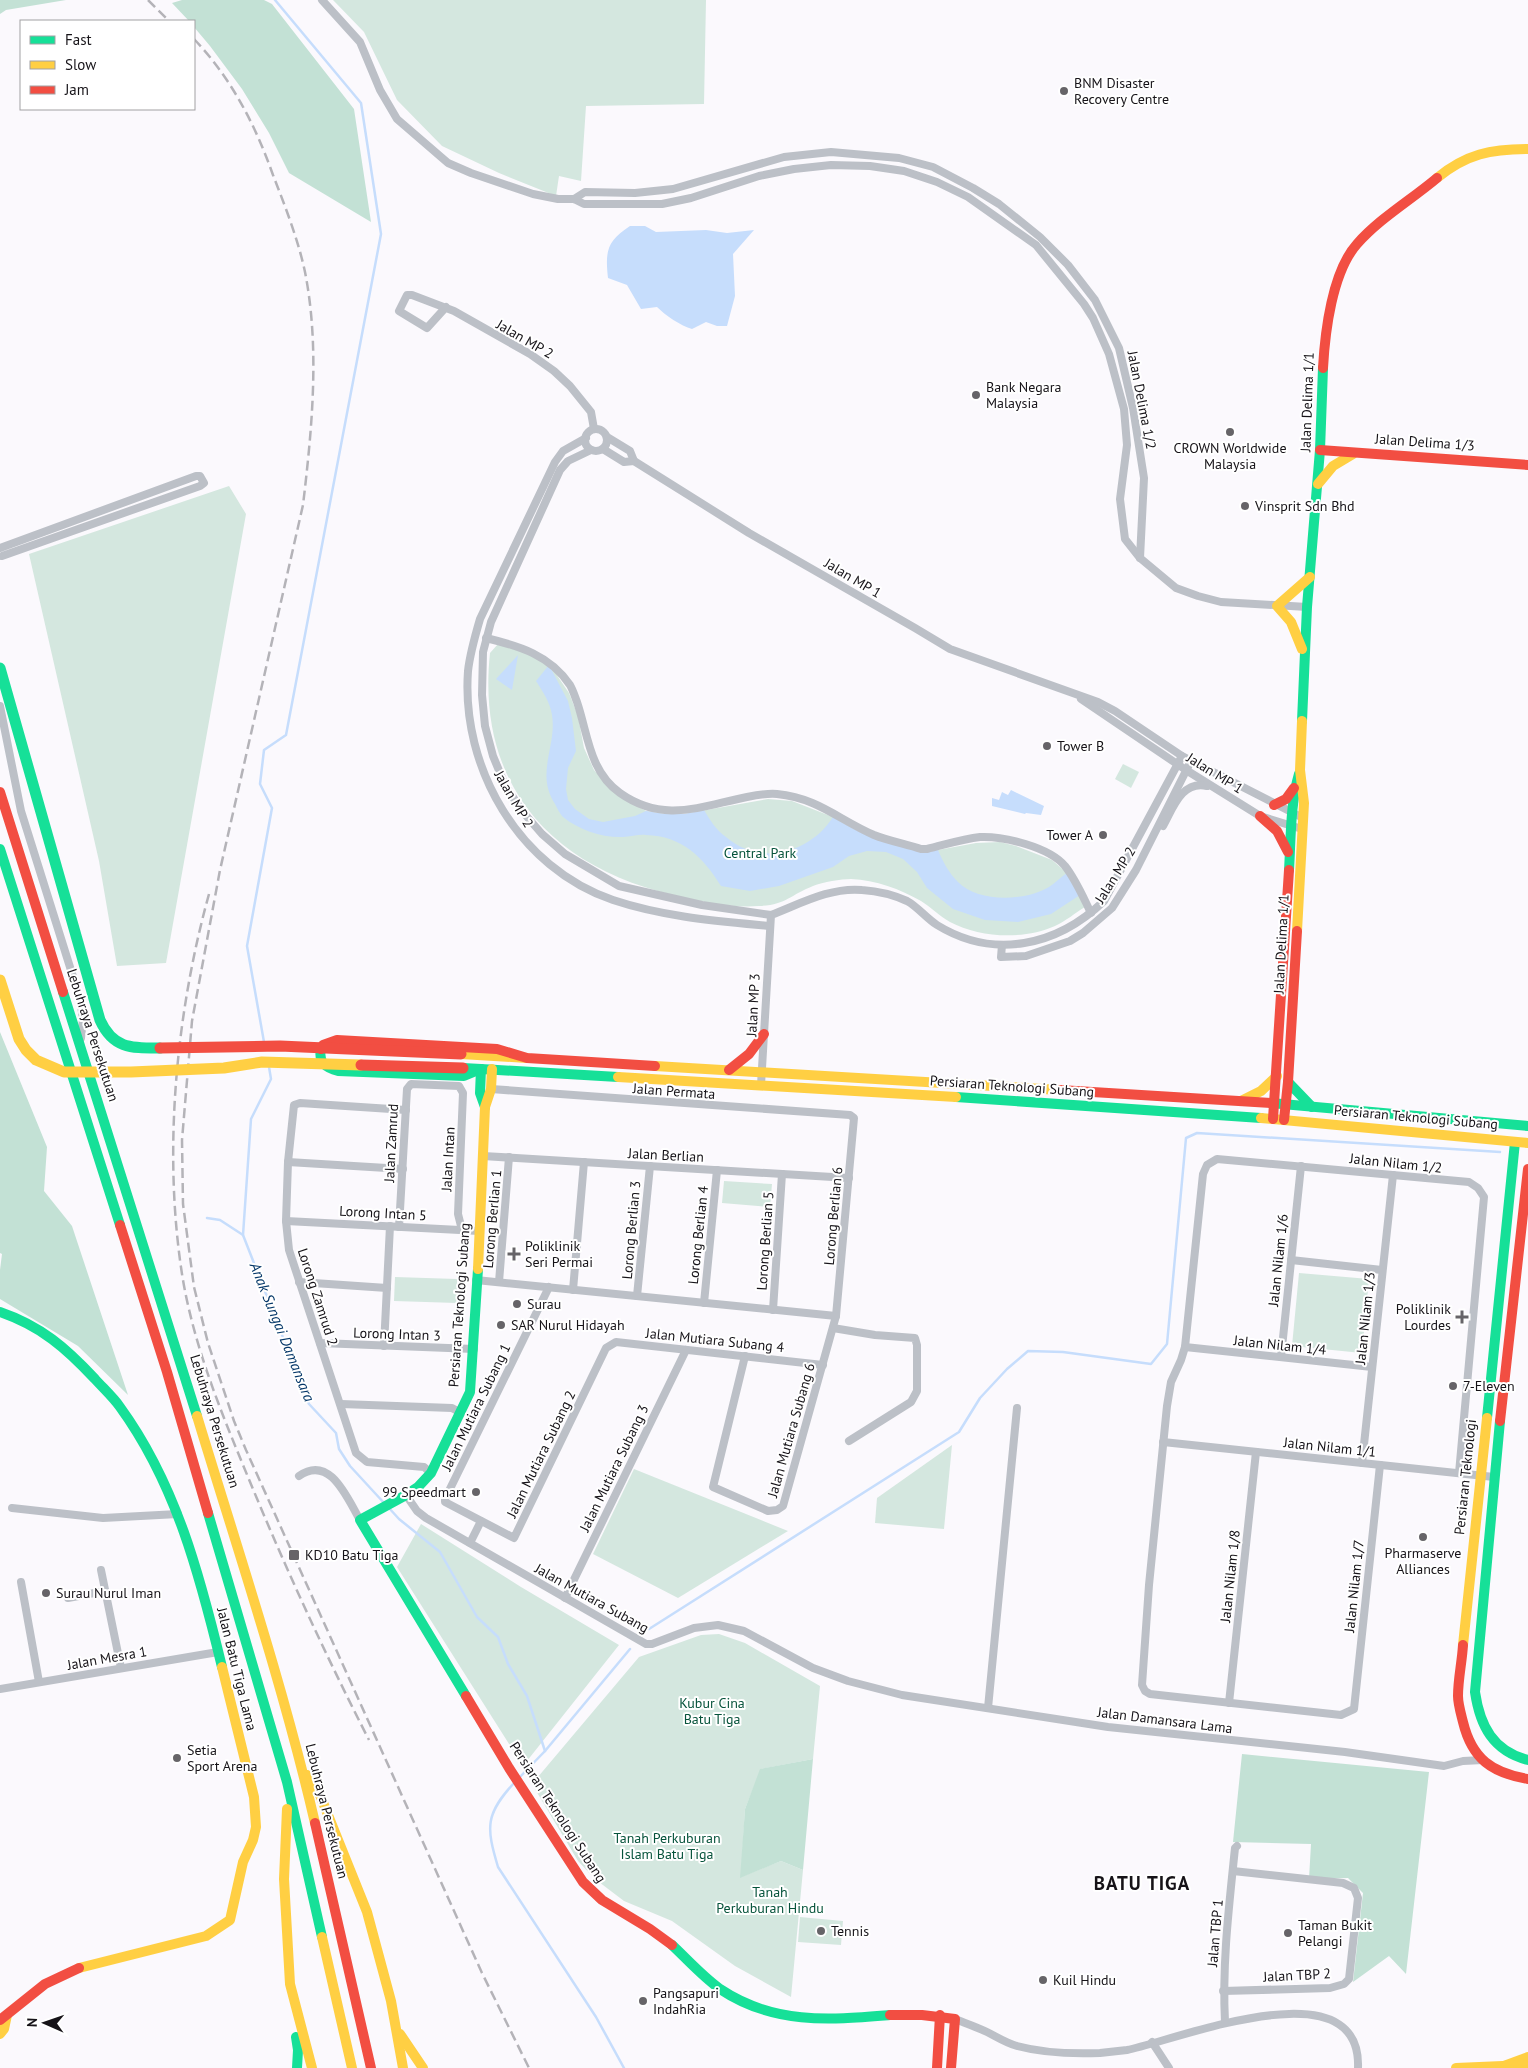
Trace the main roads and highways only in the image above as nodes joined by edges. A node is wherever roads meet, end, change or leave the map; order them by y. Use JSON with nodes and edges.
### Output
{"nodes":[{"id":1,"x":1528,"y":148,"type":"edge"},
{"id":2,"x":1320,"y":450,"type":"junction"},
{"id":3,"x":1359,"y":452,"type":"junction"},
{"id":4,"x":1528,"y":465,"type":"edge"},
{"id":5,"x":1318,"y":484,"type":"junction"},
{"id":6,"x":1310,"y":577,"type":"junction"},
{"id":7,"x":1305,"y":663,"type":"junction"},
{"id":8,"x":0,"y":668,"type":"edge"},
{"id":9,"x":1300,"y":770,"type":"junction"},
{"id":10,"x":1295,"y":788,"type":"junction"},
{"id":11,"x":0,"y":792,"type":"edge"},
{"id":12,"x":1274,"y":805,"type":"road end"},
{"id":13,"x":1260,"y":816,"type":"road end"},
{"id":14,"x":1297,"y":822,"type":"junction"},
{"id":15,"x":0,"y":849,"type":"edge"},
{"id":16,"x":1290,"y":857,"type":"junction"},
{"id":17,"x":0,"y":980,"type":"edge"},
{"id":18,"x":764,"y":1034,"type":"road end"},
{"id":19,"x":528,"y":1058,"type":"junction"},
{"id":20,"x":593,"y":1062,"type":"junction"},
{"id":21,"x":487,"y":1069,"type":"junction"},
{"id":22,"x":729,"y":1070,"type":"junction"},
{"id":23,"x":463,"y":1072,"type":"junction"},
{"id":24,"x":592,"y":1075,"type":"junction"},
{"id":25,"x":1277,"y":1076,"type":"junction"},
{"id":26,"x":1288,"y":1082,"type":"junction"},
{"id":27,"x":1030,"y":1088,"type":"junction"},
{"id":28,"x":480,"y":1094,"type":"junction"},
{"id":29,"x":1029,"y":1101,"type":"junction"},
{"id":30,"x":1240,"y":1101,"type":"junction"},
{"id":31,"x":1280,"y":1104,"type":"junction"},
{"id":32,"x":485,"y":1107,"type":"junction"},
{"id":33,"x":1312,"y":1107,"type":"junction"},
{"id":34,"x":1278,"y":1119,"type":"junction"},
{"id":35,"x":1525,"y":1136,"type":"edge"},
{"id":36,"x":1497,"y":1140,"type":"junction"},
{"id":37,"x":1512,"y":1166,"type":"junction"},
{"id":38,"x":1528,"y":1169,"type":"edge"},
{"id":39,"x":0,"y":1312,"type":"edge"},
{"id":40,"x":1528,"y":1760,"type":"edge"},
{"id":41,"x":303,"y":1771,"type":"junction"},
{"id":42,"x":1528,"y":1779,"type":"edge"},
{"id":43,"x":287,"y":1782,"type":"junction"},
{"id":44,"x":290,"y":1984,"type":"junction"},
{"id":45,"x":940,"y":2016,"type":"junction"},
{"id":46,"x":4,"y":2017,"type":"edge"},
{"id":47,"x":397,"y":2030,"type":"junction"},
{"id":48,"x":0,"y":2034,"type":"edge"},
{"id":49,"x":1528,"y":2057,"type":"edge"},
{"id":50,"x":1528,"y":2065,"type":"edge"},
{"id":51,"x":1504,"y":2066,"type":"junction"},
{"id":52,"x":297,"y":2068,"type":"edge"},
{"id":53,"x":312,"y":2068,"type":"edge"},
{"id":54,"x":352,"y":2068,"type":"edge"},
{"id":55,"x":371,"y":2068,"type":"edge"},
{"id":56,"x":403,"y":2068,"type":"edge"},
{"id":57,"x":423,"y":2068,"type":"edge"},
{"id":58,"x":937,"y":2068,"type":"edge"},
{"id":59,"x":951,"y":2068,"type":"edge"},
{"id":60,"x":1456,"y":2068,"type":"edge"}],
"edges":[{"from":1,"to":2,"type":"main road","name":"Jalan Delima 1/1"},
{"from":2,"to":3,"type":"main road","name":"Jalan Delima 1/3"},
{"from":2,"to":5,"type":"main road","name":"Jalan Delima 1/1"},
{"from":3,"to":4,"type":"main road","name":"Jalan Delima 1/3"},
{"from":3,"to":5,"type":"main road"},
{"from":5,"to":6,"type":"main road","name":"Jalan Delima 1/1"},
{"from":6,"to":7,"type":"main road","name":"Jalan Delima 1/1"},
{"from":6,"to":7,"type":"main road"},
{"from":7,"to":9,"type":"main road","name":"Jalan Delima 1/1"},
{"from":8,"to":19,"type":"main road","bridge":true},
{"from":9,"to":10,"type":"main road","name":"Jalan Delima 1/1"},
{"from":9,"to":14,"type":"main road","name":"Jalan Delima 1/1"},
{"from":10,"to":12,"type":"main road"},
{"from":10,"to":14,"type":"main road","name":"Jalan Delima 1/1"},
{"from":11,"to":41,"type":"main road","name":"Lebuhraya Persekutuan"},
{"from":13,"to":16,"type":"main road"},
{"from":14,"to":16,"type":"main road","name":"Jalan Delima 1/1"},
{"from":14,"to":26,"type":"main road","name":"Jalan Delima 1/1"},
{"from":15,"to":43,"type":"main road"},
{"from":16,"to":25,"type":"main road","name":"Jalan Delima 1/1"},
{"from":17,"to":23,"type":"main road","bridge":true},
{"from":18,"to":22,"type":"main road"},
{"from":19,"to":20,"type":"main road","name":"Persiaran Teknologi Subang"},
{"from":19,"to":23,"type":"main road"},
{"from":20,"to":22,"type":"main road","name":"Persiaran Teknologi Subang"},
{"from":20,"to":24,"type":"main road"},
{"from":21,"to":23,"type":"main road"},
{"from":21,"to":24,"type":"main road","name":"Persiaran Teknologi Subang"},
{"from":21,"to":28,"type":"main road","name":"Persiaran Teknologi Subang"},
{"from":21,"to":32,"type":"main road","name":"Persiaran Teknologi Subang"},
{"from":22,"to":27,"type":"main road","name":"Persiaran Teknologi Subang"},
{"from":23,"to":28,"type":"main road"},
{"from":24,"to":29,"type":"main road","name":"Persiaran Teknologi Subang"},
{"from":25,"to":30,"type":"main road"},
{"from":25,"to":31,"type":"main road","name":"Jalan Delima 1/1"},
{"from":26,"to":31,"type":"main road","name":"Jalan Delima 1/1"},
{"from":26,"to":33,"type":"main road"},
{"from":27,"to":29,"type":"main road"},
{"from":27,"to":30,"type":"main road","name":"Persiaran Teknologi Subang"},
{"from":28,"to":32,"type":"main road","name":"Persiaran Teknologi Subang"},
{"from":29,"to":34,"type":"main road","name":"Persiaran Teknologi Subang"},
{"from":30,"to":31,"type":"main road","name":"Persiaran Teknologi Subang"},
{"from":31,"to":33,"type":"main road","name":"Persiaran Teknologi Subang"},
{"from":31,"to":34,"type":"main road","name":"Jalan Delima 1/1"},
{"from":32,"to":45,"type":"main road","name":"Persiaran Teknologi Subang"},
{"from":33,"to":35,"type":"main road","name":"Persiaran Teknologi Subang"},
{"from":34,"to":36,"type":"main road","name":"Persiaran Teknologi Subang"},
{"from":35,"to":36,"type":"main road","name":"Persiaran Teknologi Subang"},
{"from":35,"to":37,"type":"main road","name":"Persiaran Teknologi"},
{"from":36,"to":37,"type":"main road"},
{"from":37,"to":42,"type":"main road","name":"Persiaran Teknologi"},
{"from":38,"to":40,"type":"main road","name":"Persiaran Teknologi"},
{"from":39,"to":46,"type":"main road","name":"Jalan Batu Tiga Lama"},
{"from":41,"to":47,"type":"main road"},
{"from":41,"to":55,"type":"main road","name":"Lebuhraya Persekutuan"},
{"from":43,"to":44,"type":"main road"},
{"from":43,"to":54,"type":"main road"},
{"from":44,"to":52,"type":"main road"},
{"from":44,"to":53,"type":"main road"},
{"from":45,"to":58,"type":"main road"},
{"from":45,"to":59,"type":"main road","name":"Persiaran Teknologi Subang"},
{"from":46,"to":48,"type":"main road"},
{"from":47,"to":56,"type":"main road"},
{"from":47,"to":57,"type":"main road"},
{"from":49,"to":51,"type":"main road"},
{"from":50,"to":51,"type":"main road"},
{"from":51,"to":60,"type":"main road"}]}
